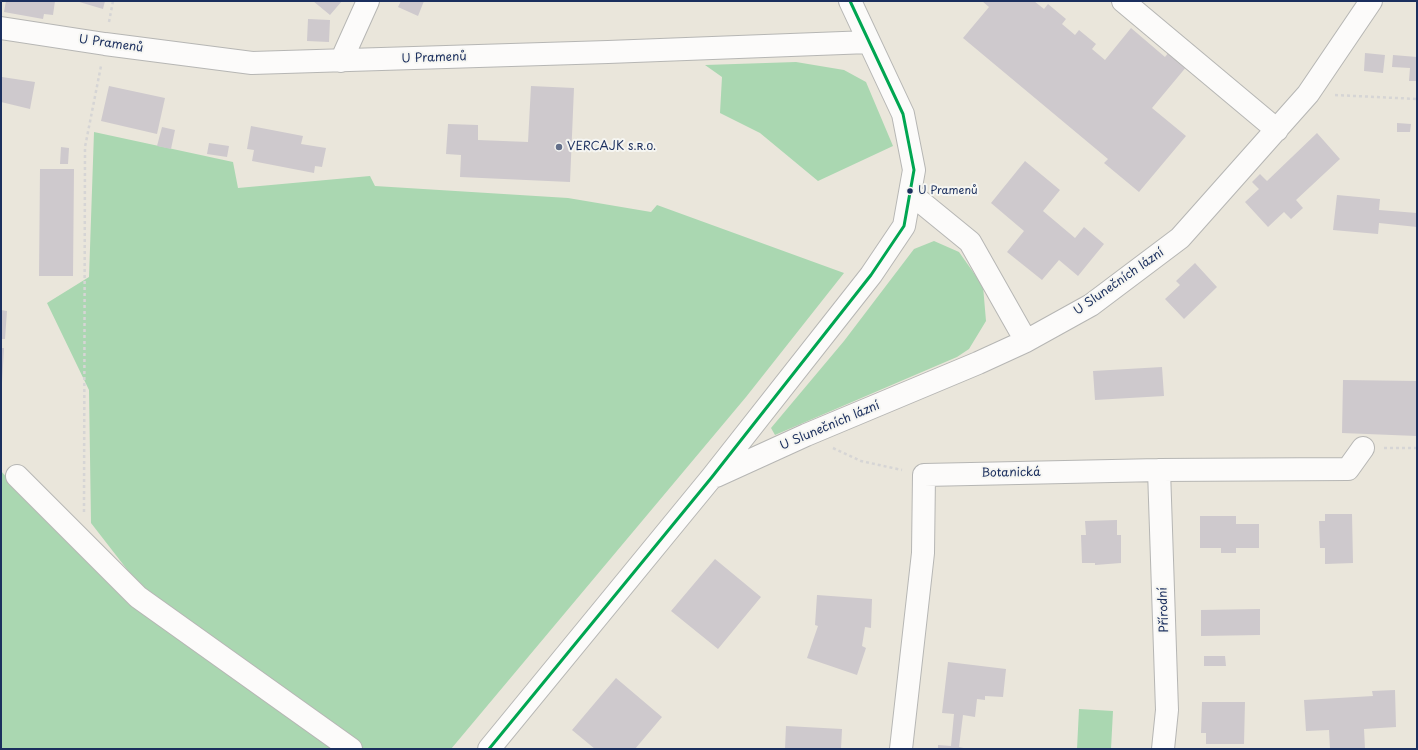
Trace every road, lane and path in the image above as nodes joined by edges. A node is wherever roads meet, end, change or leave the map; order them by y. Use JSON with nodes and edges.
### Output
{"nodes":[{"id":1,"x":113,"y":1,"type":"edge"},
{"id":2,"x":368,"y":1,"type":"edge"},
{"id":3,"x":850,"y":1,"type":"edge"},
{"id":4,"x":1123,"y":1,"type":"edge"},
{"id":5,"x":1371,"y":1,"type":"edge"},
{"id":6,"x":1,"y":28,"type":"edge"},
{"id":7,"x":869,"y":42,"type":"junction"},
{"id":8,"x":105,"y":44,"type":"junction"},
{"id":9,"x":341,"y":61,"type":"junction"},
{"id":10,"x":1308,"y":94,"type":"junction"},
{"id":11,"x":1417,"y":99,"type":"edge"},
{"id":12,"x":1277,"y":130,"type":"junction"},
{"id":13,"x":910,"y":193,"type":"junction"},
{"id":14,"x":1026,"y":341,"type":"junction"},
{"id":15,"x":806,"y":435,"type":"junction"},
{"id":16,"x":1363,"y":448,"type":"joint"},
{"id":17,"x":1417,"y":448,"type":"edge"},
{"id":18,"x":1159,"y":470,"type":"junction"},
{"id":19,"x":924,"y":475,"type":"junction"},
{"id":20,"x":17,"y":476,"type":"dead end"},
{"id":21,"x":712,"y":477,"type":"junction"},
{"id":22,"x":85,"y":544,"type":"junction"},
{"id":23,"x":350,"y":749,"type":"edge"},
{"id":24,"x":489,"y":749,"type":"edge"},
{"id":25,"x":901,"y":749,"type":"edge"},
{"id":26,"x":1163,"y":749,"type":"edge"}],
"edges":[{"from":1,"to":8,"type":"path"},
{"from":2,"to":9,"type":"street"},
{"from":3,"to":7,"type":"street"},
{"from":4,"to":12,"type":"street"},
{"from":5,"to":10,"type":"street","name":"U Slunečních lázní"},
{"from":6,"to":8,"type":"street","name":"U Pramenů"},
{"from":7,"to":9,"type":"street","name":"U Pramenů"},
{"from":7,"to":13,"type":"street"},
{"from":8,"to":9,"type":"street","name":"U Pramenů"},
{"from":8,"to":22,"type":"path"},
{"from":10,"to":11,"type":"path"},
{"from":10,"to":12,"type":"street","name":"U Slunečních lázní"},
{"from":12,"to":14,"type":"street","name":"U Slunečních lázní"},
{"from":13,"to":14,"type":"street"},
{"from":13,"to":21,"type":"street"},
{"from":14,"to":15,"type":"street","name":"U Slunečních lázní"},
{"from":15,"to":19,"type":"path"},
{"from":15,"to":21,"type":"street","name":"U Slunečních lázní"},
{"from":16,"to":17,"type":"path"},
{"from":16,"to":18,"type":"street","name":"Botanická"},
{"from":18,"to":19,"type":"street","name":"Botanická"},
{"from":18,"to":26,"type":"street","name":"Přírodní"},
{"from":19,"to":25,"type":"street"},
{"from":20,"to":22,"type":"street"},
{"from":21,"to":24,"type":"street"},
{"from":22,"to":23,"type":"street"}]}
